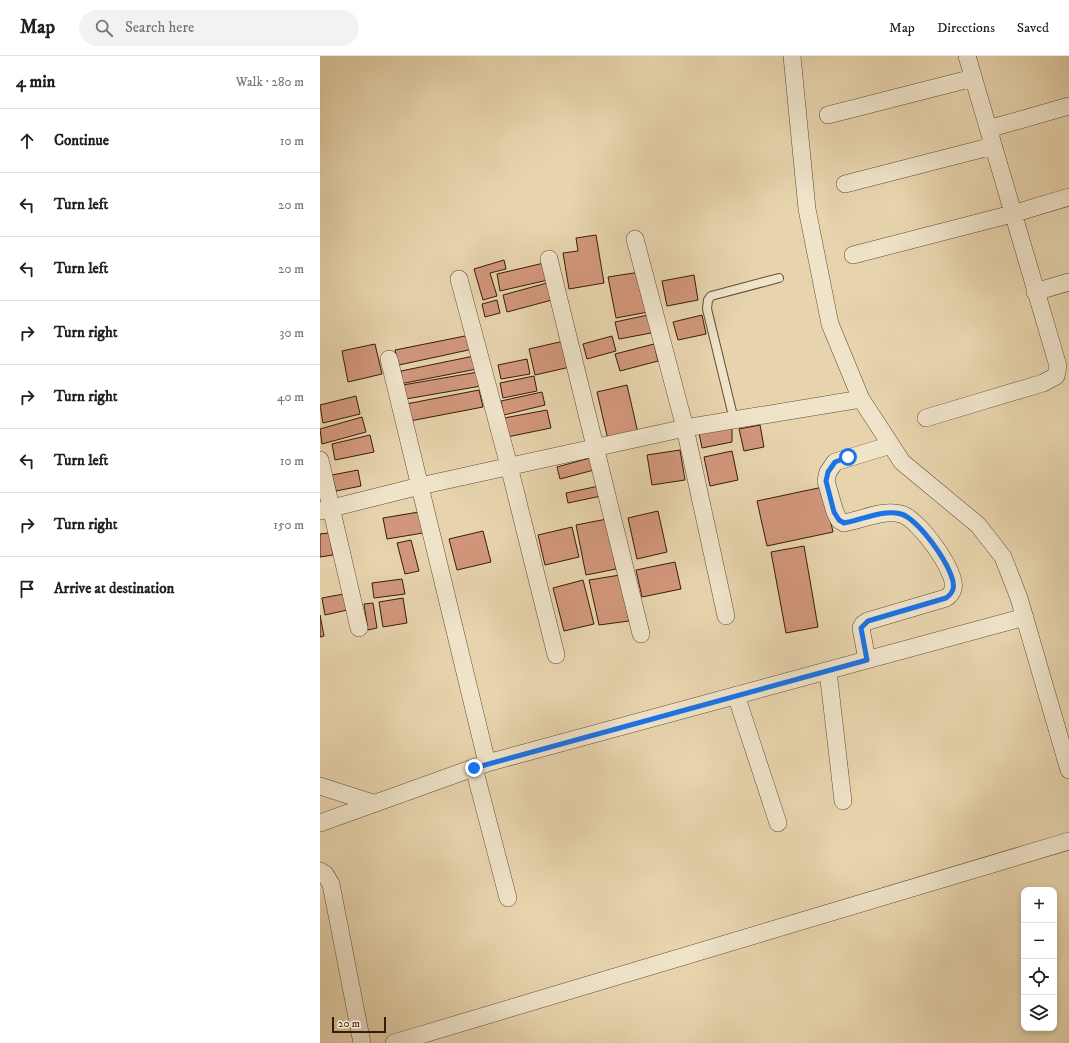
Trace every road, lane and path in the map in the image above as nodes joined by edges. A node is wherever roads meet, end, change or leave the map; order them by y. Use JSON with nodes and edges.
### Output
{"nodes":[{"id":1,"x":792,"y":56,"type":"edge"},
{"id":2,"x":967,"y":56,"type":"edge"},
{"id":3,"x":973,"y":78,"type":"junction"},
{"id":4,"x":1069,"y":106,"type":"edge"},
{"id":5,"x":828,"y":115,"type":"dead end"},
{"id":6,"x":988,"y":129,"type":"junction"},
{"id":7,"x":993,"y":146,"type":"junction"},
{"id":8,"x":845,"y":184,"type":"dead end"},
{"id":9,"x":1069,"y":197,"type":"edge"},
{"id":10,"x":1012,"y":214,"type":"junction"},
{"id":11,"x":635,"y":239,"type":"dead end"},
{"id":12,"x":853,"y":255,"type":"dead end"},
{"id":13,"x":549,"y":259,"type":"dead end"},
{"id":14,"x":779,"y":278,"type":"dead end"},
{"id":15,"x":459,"y":279,"type":"dead end"},
{"id":16,"x":1069,"y":282,"type":"edge"},
{"id":17,"x":1035,"y":292,"type":"junction"},
{"id":18,"x":389,"y":359,"type":"dead end"},
{"id":19,"x":861,"y":399,"type":"junction"},
{"id":20,"x":926,"y":418,"type":"dead end"},
{"id":21,"x":734,"y":420,"type":"junction"},
{"id":22,"x":685,"y":428,"type":"junction"},
{"id":23,"x":891,"y":445,"type":"junction"},
{"id":24,"x":596,"y":447,"type":"junction"},
{"id":25,"x":320,"y":460,"type":"edge"},
{"id":26,"x":509,"y":466,"type":"junction"},
{"id":27,"x":420,"y":486,"type":"junction"},
{"id":28,"x":325,"y":510,"type":"edge"},
{"id":29,"x":726,"y":616,"type":"dead end"},
{"id":30,"x":1025,"y":617,"type":"junction"},
{"id":31,"x":359,"y":628,"type":"dead end"},
{"id":32,"x":641,"y":634,"type":"dead end"},
{"id":33,"x":556,"y":655,"type":"dead end"},
{"id":34,"x":867,"y":660,"type":"junction"},
{"id":35,"x":828,"y":671,"type":"junction"},
{"id":36,"x":736,"y":695,"type":"junction"},
{"id":37,"x":481,"y":765,"type":"junction"},
{"id":38,"x":1069,"y":770,"type":"edge"},
{"id":39,"x":320,"y":786,"type":"edge"},
{"id":40,"x":843,"y":801,"type":"dead end"},
{"id":41,"x":373,"y":803,"type":"junction"},
{"id":42,"x":320,"y":823,"type":"edge"},
{"id":43,"x":778,"y":823,"type":"dead end"},
{"id":44,"x":1069,"y":841,"type":"edge"},
{"id":45,"x":320,"y":871,"type":"edge"},
{"id":46,"x":508,"y":898,"type":"dead end"},
{"id":47,"x":362,"y":1043,"type":"edge"},
{"id":48,"x":394,"y":1043,"type":"edge"}],
"edges":[{"from":1,"to":19,"type":"street"},
{"from":2,"to":3,"type":"street"},
{"from":3,"to":5,"type":"street"},
{"from":3,"to":6,"type":"street"},
{"from":4,"to":6,"type":"street"},
{"from":6,"to":7,"type":"street"},
{"from":7,"to":8,"type":"street"},
{"from":7,"to":10,"type":"street"},
{"from":9,"to":10,"type":"street"},
{"from":10,"to":12,"type":"street"},
{"from":10,"to":17,"type":"street"},
{"from":11,"to":22,"type":"street"},
{"from":13,"to":24,"type":"street"},
{"from":14,"to":21,"type":"lane"},
{"from":15,"to":26,"type":"street"},
{"from":16,"to":17,"type":"street"},
{"from":17,"to":20,"type":"street"},
{"from":18,"to":27,"type":"street"},
{"from":19,"to":21,"type":"street"},
{"from":19,"to":23,"type":"street"},
{"from":21,"to":22,"type":"street"},
{"from":22,"to":24,"type":"street"},
{"from":22,"to":29,"type":"street"},
{"from":23,"to":30,"type":"street"},
{"from":23,"to":34,"type":"street"},
{"from":24,"to":26,"type":"street"},
{"from":24,"to":32,"type":"street"},
{"from":25,"to":28,"type":"street"},
{"from":26,"to":27,"type":"street"},
{"from":26,"to":33,"type":"street"},
{"from":27,"to":28,"type":"street"},
{"from":27,"to":37,"type":"street"},
{"from":28,"to":31,"type":"street"},
{"from":30,"to":34,"type":"street"},
{"from":30,"to":38,"type":"street"},
{"from":34,"to":35,"type":"street"},
{"from":35,"to":36,"type":"street"},
{"from":35,"to":40,"type":"street"},
{"from":36,"to":37,"type":"street"},
{"from":36,"to":43,"type":"street"},
{"from":37,"to":41,"type":"street"},
{"from":37,"to":46,"type":"street"},
{"from":39,"to":41,"type":"street"},
{"from":41,"to":42,"type":"street"},
{"from":44,"to":48,"type":"street"},
{"from":45,"to":47,"type":"street"}]}
